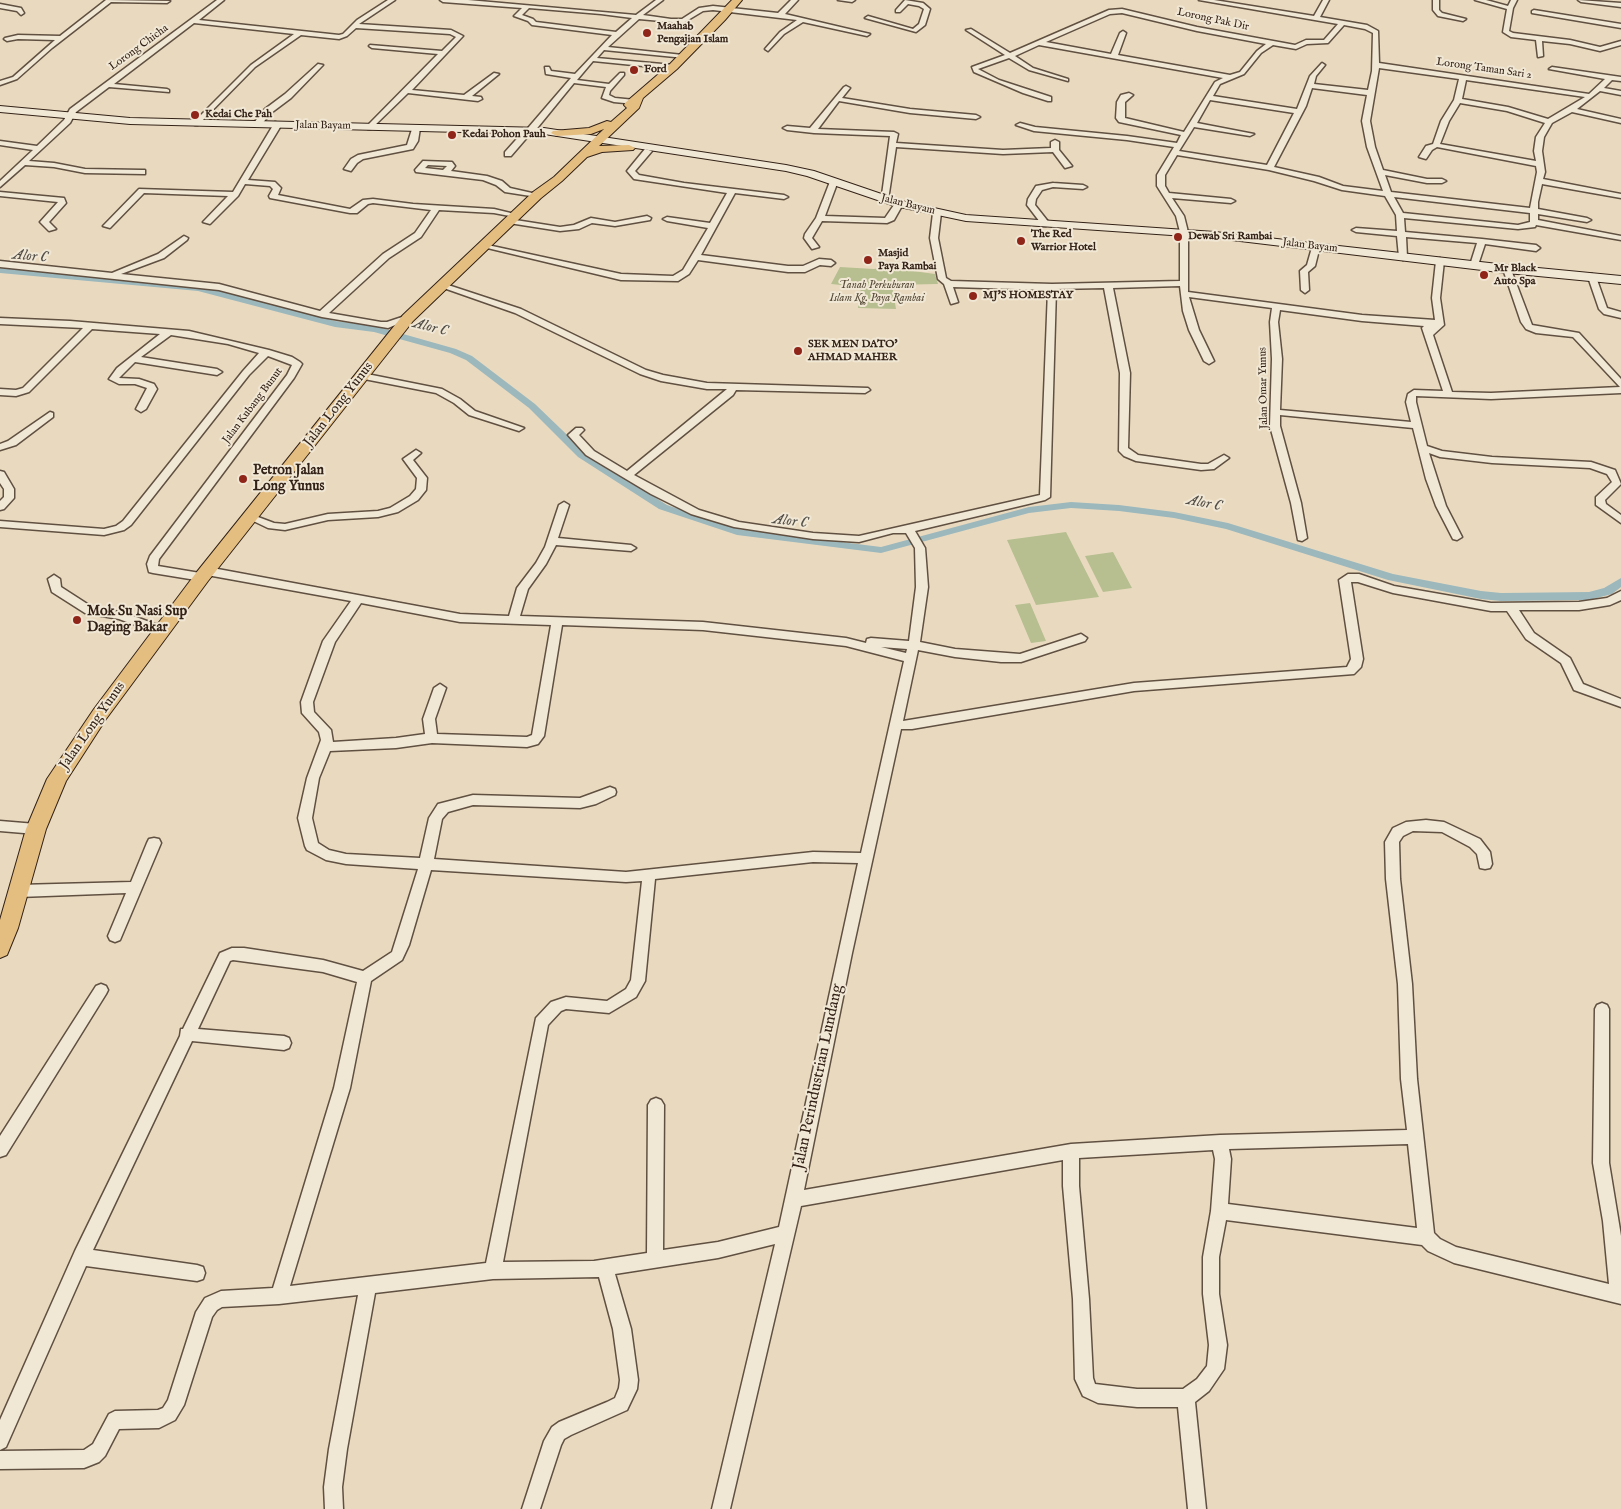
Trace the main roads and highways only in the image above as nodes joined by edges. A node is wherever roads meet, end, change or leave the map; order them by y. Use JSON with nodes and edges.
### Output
{"nodes":[{"id":1,"x":737,"y":0,"type":"edge"},
{"id":2,"x":3,"y":109,"type":"edge"},
{"id":3,"x":611,"y":125,"type":"junction"},
{"id":4,"x":559,"y":135,"type":"junction"},
{"id":5,"x":594,"y":140,"type":"junction"},
{"id":6,"x":619,"y":142,"type":"junction"},
{"id":7,"x":629,"y":148,"type":"junction"},
{"id":8,"x":574,"y":153,"type":"junction"},
{"id":9,"x":706,"y":156,"type":"junction"},
{"id":10,"x":537,"y":195,"type":"joint"},
{"id":11,"x":1621,"y":280,"type":"edge"},
{"id":12,"x":404,"y":324,"type":"joint"},
{"id":13,"x":4,"y":927,"type":"edge"},
{"id":14,"x":0,"y":949,"type":"edge"}],
"edges":[{"from":1,"to":3,"type":"main road","name":"Jalan Long Yunus"},
{"from":2,"to":4,"type":"main road","name":"Jalan Bayam"},
{"from":3,"to":4,"type":"main road"},
{"from":3,"to":5,"type":"main road","name":"Jalan Long Yunus"},
{"from":3,"to":6,"type":"main road"},
{"from":4,"to":5,"type":"main road","name":"Jalan Bayam"},
{"from":4,"to":8,"type":"main road"},
{"from":5,"to":6,"type":"main road","name":"Jalan Bayam"},
{"from":5,"to":7,"type":"main road","name":"Jalan Bayam"},
{"from":5,"to":8,"type":"main road","name":"Jalan Long Yunus"},
{"from":6,"to":9,"type":"main road","name":"Jalan Bayam"},
{"from":7,"to":8,"type":"main road"},
{"from":7,"to":9,"type":"main road","name":"Jalan Bayam"},
{"from":8,"to":10,"type":"main road","name":"Jalan Long Yunus"},
{"from":9,"to":11,"type":"main road","name":"Jalan Bayam"},
{"from":10,"to":12,"type":"main road","name":"Jalan Long Yunus"},
{"from":12,"to":13,"type":"main road","name":"Jalan Long Yunus"},
{"from":13,"to":14,"type":"main road","name":"Jalan Long Yunus"}]}
